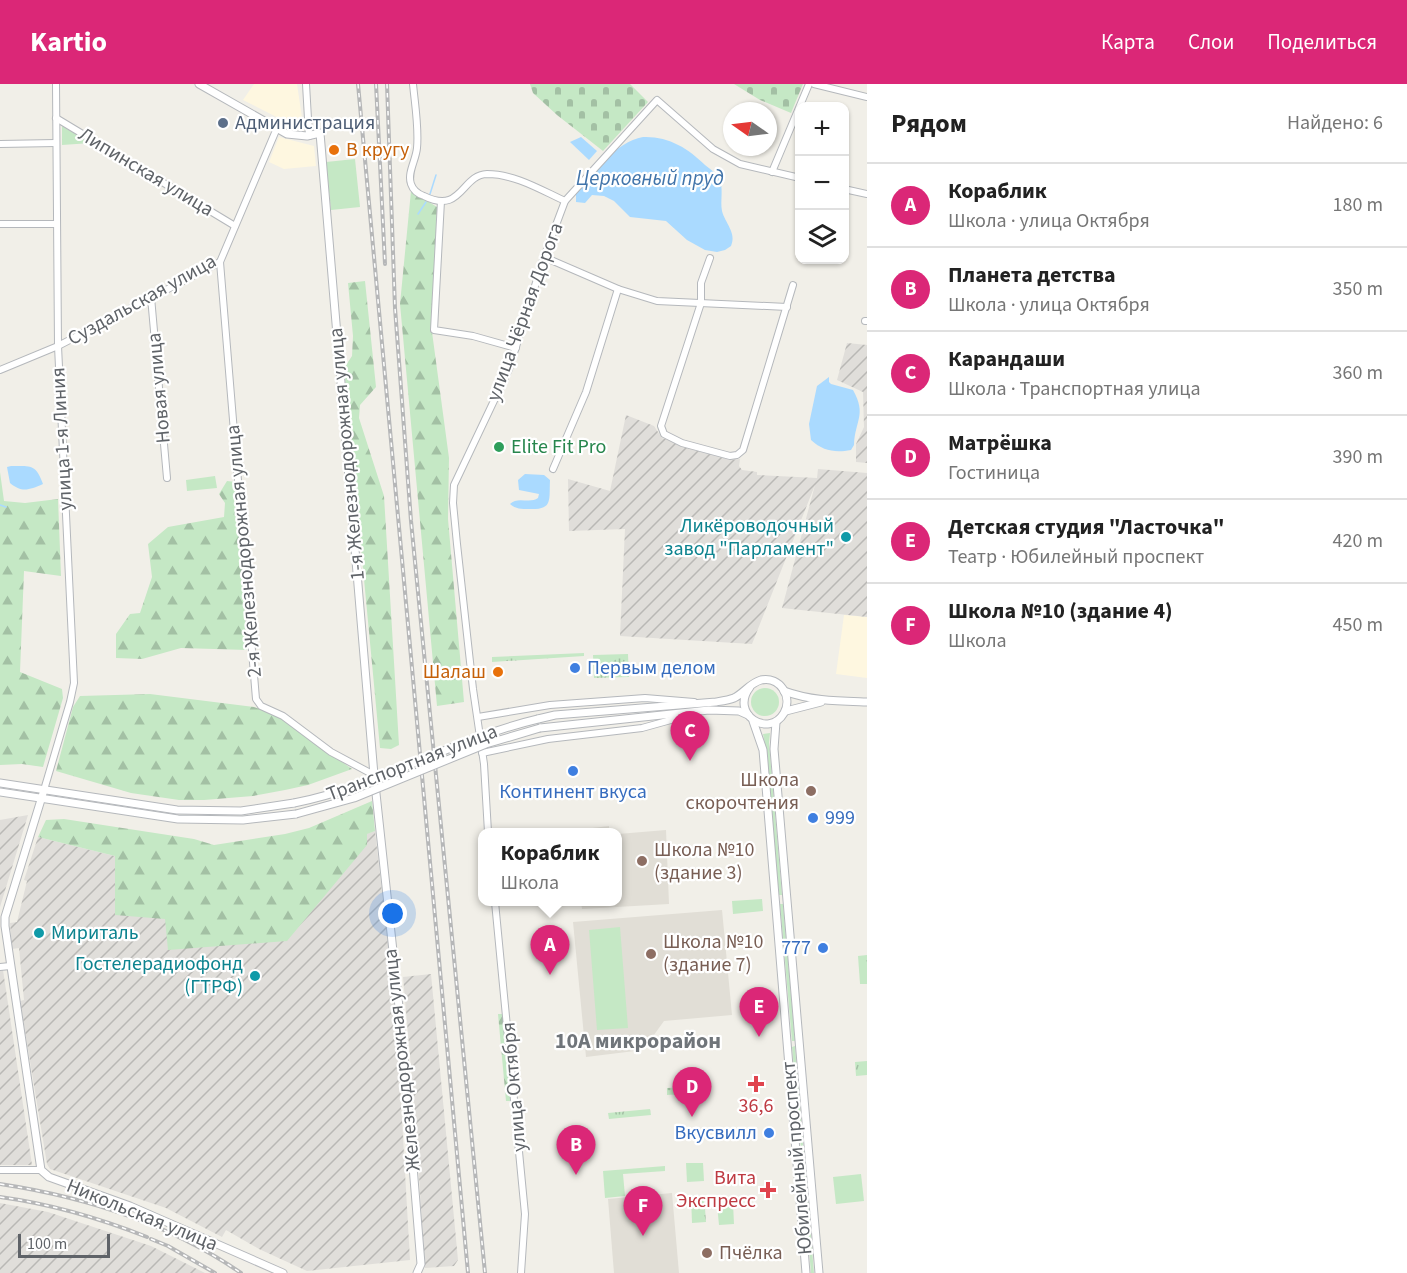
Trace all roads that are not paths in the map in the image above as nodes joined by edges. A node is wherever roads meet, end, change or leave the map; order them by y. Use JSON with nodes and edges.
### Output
{"nodes":[{"id":1,"x":56,"y":84,"type":"edge"},
{"id":2,"x":199,"y":84,"type":"edge"},
{"id":3,"x":306,"y":84,"type":"edge"},
{"id":4,"x":413,"y":84,"type":"edge"},
{"id":5,"x":809,"y":84,"type":"edge"},
{"id":6,"x":814,"y":84,"type":"edge"},
{"id":7,"x":867,"y":97,"type":"edge"},
{"id":8,"x":56,"y":118,"type":"junction"},
{"id":9,"x":277,"y":128,"type":"junction"},
{"id":10,"x":309,"y":136,"type":"junction"},
{"id":11,"x":56,"y":143,"type":"junction"},
{"id":12,"x":0,"y":144,"type":"edge"},
{"id":13,"x":772,"y":172,"type":"junction"},
{"id":14,"x":795,"y":177,"type":"edge"},
{"id":15,"x":849,"y":190,"type":"edge"},
{"id":16,"x":867,"y":194,"type":"edge"},
{"id":17,"x":441,"y":201,"type":"junction"},
{"id":18,"x":565,"y":201,"type":"junction"},
{"id":19,"x":0,"y":224,"type":"edge"},
{"id":20,"x":56,"y":224,"type":"junction"},
{"id":21,"x":236,"y":226,"type":"junction"},
{"id":22,"x":544,"y":257,"type":"junction"},
{"id":23,"x":710,"y":258,"type":"dead end"},
{"id":24,"x":220,"y":262,"type":"junction"},
{"id":25,"x":793,"y":285,"type":"dead end"},
{"id":26,"x":618,"y":289,"type":"junction"},
{"id":27,"x":151,"y":297,"type":"junction"},
{"id":28,"x":701,"y":303,"type":"junction"},
{"id":29,"x":787,"y":307,"type":"junction"},
{"id":30,"x":58,"y":346,"type":"junction"},
{"id":31,"x":516,"y":348,"type":"junction"},
{"id":32,"x":0,"y":370,"type":"edge"},
{"id":33,"x":553,"y":469,"type":"dead end"},
{"id":34,"x":167,"y":478,"type":"dead end"},
{"id":35,"x":750,"y":687,"type":"junction"},
{"id":36,"x":784,"y":691,"type":"junction"},
{"id":37,"x":827,"y":701,"type":"junction"},
{"id":38,"x":867,"y":702,"type":"edge"},
{"id":39,"x":704,"y":707,"type":"junction"},
{"id":40,"x":786,"y":711,"type":"junction"},
{"id":41,"x":478,"y":717,"type":"junction"},
{"id":42,"x":751,"y":718,"type":"junction"},
{"id":43,"x":776,"y":722,"type":"junction"},
{"id":44,"x":482,"y":753,"type":"junction"},
{"id":45,"x":374,"y":775,"type":"junction"},
{"id":46,"x":0,"y":783,"type":"edge"},
{"id":47,"x":44,"y":790,"type":"junction"},
{"id":48,"x":0,"y":792,"type":"edge"},
{"id":49,"x":42,"y":799,"type":"junction"},
{"id":50,"x":488,"y":828,"type":"edge"},
{"id":51,"x":495,"y":906,"type":"edge"},
{"id":52,"x":10,"y":966,"type":"junction"},
{"id":53,"x":0,"y":967,"type":"edge"},
{"id":54,"x":0,"y":1170,"type":"edge"},
{"id":55,"x":42,"y":1170,"type":"junction"},
{"id":56,"x":284,"y":1273,"type":"edge"},
{"id":57,"x":417,"y":1273,"type":"edge"},
{"id":58,"x":521,"y":1273,"type":"edge"},
{"id":59,"x":806,"y":1273,"type":"edge"},
{"id":60,"x":819,"y":1273,"type":"edge"}],
"edges":[{"from":1,"to":8,"type":"street","name":"улица 1-я Линия"},
{"from":2,"to":9,"type":"street"},
{"from":3,"to":10,"type":"street"},
{"from":4,"to":17,"type":"street"},
{"from":5,"to":13,"type":"street"},
{"from":6,"to":7,"type":"street"},
{"from":8,"to":11,"type":"street","name":"улица 1-я Линия"},
{"from":8,"to":21,"type":"street","name":"Липинская улица"},
{"from":9,"to":10,"type":"street"},
{"from":9,"to":21,"type":"street","name":"Суздальская улица"},
{"from":10,"to":45,"type":"street","name":"1-я Железнодорожная улица"},
{"from":11,"to":12,"type":"street"},
{"from":11,"to":20,"type":"street","name":"улица 1-я Линия"},
{"from":13,"to":14,"type":"street","name":"улица Чёрная Дорога"},
{"from":13,"to":18,"type":"street","name":"улица Чёрная Дорога"},
{"from":15,"to":16,"type":"street"},
{"from":17,"to":18,"type":"street"},
{"from":17,"to":31,"type":"street"},
{"from":18,"to":22,"type":"street","name":"улица Чёрная Дорога"},
{"from":19,"to":20,"type":"street"},
{"from":20,"to":30,"type":"street","name":"улица 1-я Линия"},
{"from":21,"to":24,"type":"street","name":"Суздальская улица"},
{"from":22,"to":26,"type":"street"},
{"from":22,"to":31,"type":"street","name":"улица Чёрная Дорога"},
{"from":23,"to":28,"type":"street"},
{"from":24,"to":27,"type":"street","name":"Суздальская улица"},
{"from":24,"to":45,"type":"street","name":"2-я Железнодорожная улица"},
{"from":25,"to":29,"type":"street"},
{"from":26,"to":28,"type":"street"},
{"from":26,"to":33,"type":"street"},
{"from":27,"to":30,"type":"street","name":"Суздальская улица"},
{"from":27,"to":34,"type":"street","name":"Новая улица"},
{"from":28,"to":29,"type":"street"},
{"from":28,"to":29,"type":"street"},
{"from":30,"to":32,"type":"street","name":"Суздальская улица"},
{"from":30,"to":47,"type":"street","name":"улица 1-я Линия"},
{"from":31,"to":41,"type":"street","name":"улица Чёрная Дорога"},
{"from":35,"to":36,"type":"street"},
{"from":35,"to":39,"type":"street","name":"Транспортная улица"},
{"from":35,"to":42,"type":"street"},
{"from":36,"to":37,"type":"street"},
{"from":36,"to":40,"type":"street"},
{"from":37,"to":38,"type":"street"},
{"from":37,"to":40,"type":"street"},
{"from":39,"to":41,"type":"street"},
{"from":39,"to":42,"type":"street","name":"Транспортная улица"},
{"from":39,"to":44,"type":"street"},
{"from":39,"to":47,"type":"street","name":"Транспортная улица","bridge":true},
{"from":39,"to":49,"type":"street","name":"Транспортная улица","bridge":true},
{"from":40,"to":43,"type":"street"},
{"from":41,"to":44,"type":"street","name":"улица Чёрная Дорога"},
{"from":42,"to":43,"type":"street"},
{"from":42,"to":59,"type":"street","name":"Юбилейный проспект"},
{"from":43,"to":60,"type":"street","name":"Юбилейный проспект"},
{"from":44,"to":50,"type":"street","name":"улица Чёрная Дорога"},
{"from":45,"to":57,"type":"street","name":"Железнодорожная улица"},
{"from":46,"to":47,"type":"street","name":"Транспортная улица"},
{"from":47,"to":49,"type":"street"},
{"from":48,"to":49,"type":"street","name":"Транспортная улица"},
{"from":49,"to":52,"type":"street"},
{"from":51,"to":58,"type":"street","name":"улица Октября"},
{"from":52,"to":53,"type":"street"},
{"from":52,"to":55,"type":"street"},
{"from":54,"to":55,"type":"street","name":"Никольская улица"},
{"from":55,"to":56,"type":"street","name":"Никольская улица"}]}
